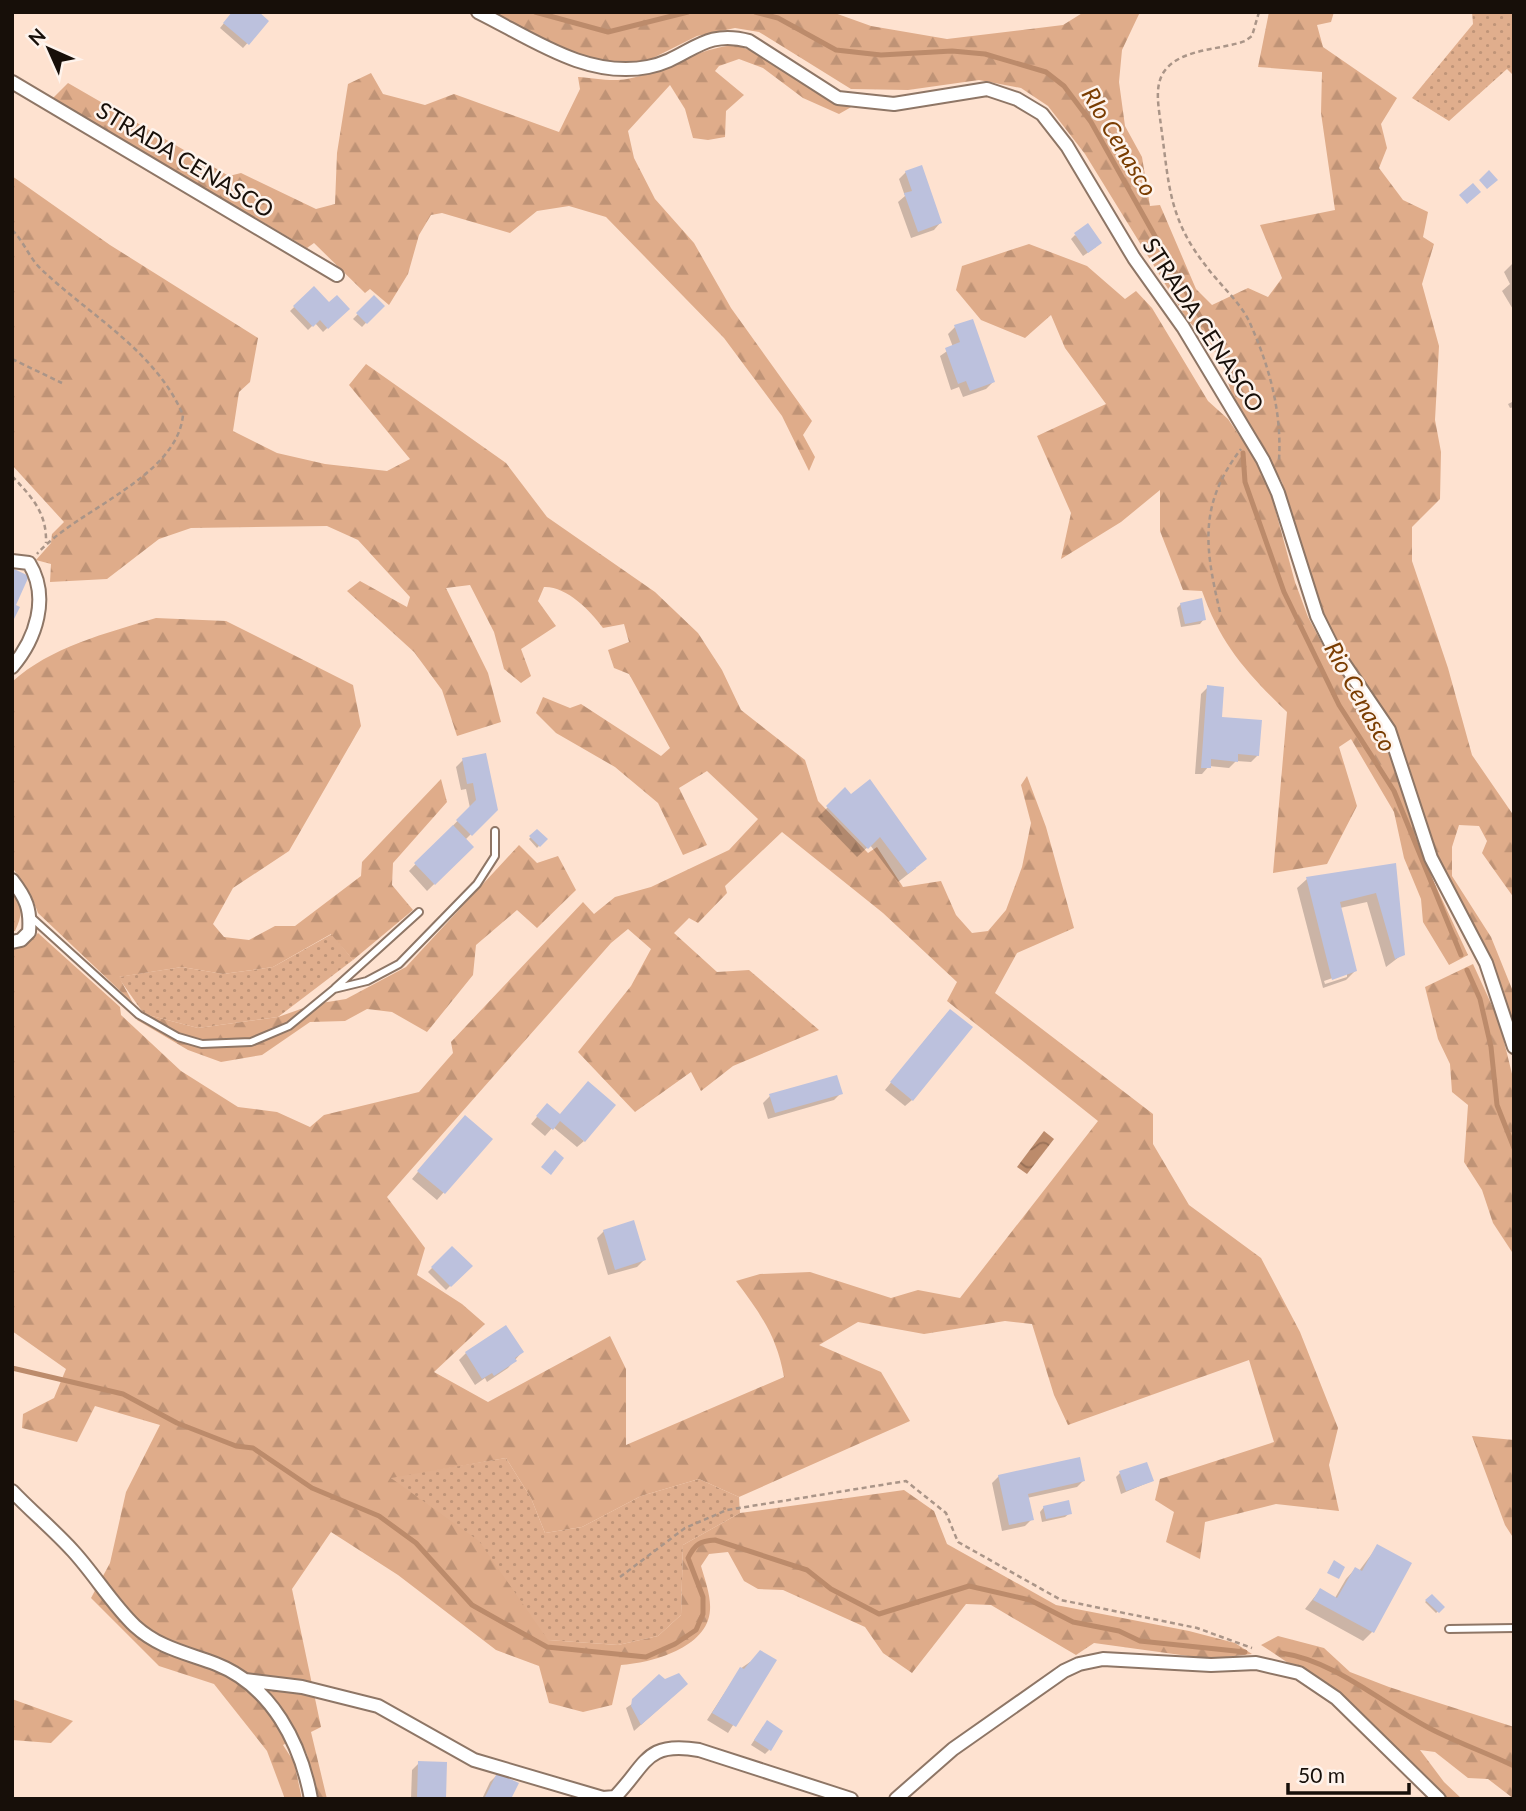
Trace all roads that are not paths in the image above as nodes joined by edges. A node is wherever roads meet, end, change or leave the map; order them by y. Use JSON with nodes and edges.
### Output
{"nodes":[{"id":1,"x":478,"y":12,"type":"edge"},
{"id":2,"x":12,"y":82,"type":"edge"},
{"id":3,"x":337,"y":275,"type":"dead end"},
{"id":4,"x":12,"y":561,"type":"edge"},
{"id":5,"x":12,"y":667,"type":"edge"},
{"id":6,"x":495,"y":831,"type":"dead end"},
{"id":7,"x":12,"y":880,"type":"edge"},
{"id":8,"x":419,"y":912,"type":"dead end"},
{"id":9,"x":30,"y":917,"type":"junction"},
{"id":10,"x":12,"y":942,"type":"edge"},
{"id":11,"x":334,"y":989,"type":"junction"},
{"id":12,"x":1514,"y":1047,"type":"edge"},
{"id":13,"x":12,"y":1491,"type":"edge"},
{"id":14,"x":1514,"y":1628,"type":"edge"},
{"id":15,"x":1449,"y":1629,"type":"dead end"},
{"id":16,"x":245,"y":1680,"type":"junction"},
{"id":17,"x":311,"y":1799,"type":"edge"},
{"id":18,"x":851,"y":1799,"type":"edge"},
{"id":19,"x":896,"y":1799,"type":"edge"},
{"id":20,"x":1439,"y":1799,"type":"edge"}],
"edges":[{"from":1,"to":12,"type":"street","name":"STRADA CENASCO"},
{"from":2,"to":3,"type":"street","name":"STRADA CENASCO"},
{"from":4,"to":5,"type":"street"},
{"from":6,"to":11,"type":"lane"},
{"from":7,"to":9,"type":"street"},
{"from":8,"to":11,"type":"lane"},
{"from":9,"to":10,"type":"street"},
{"from":9,"to":11,"type":"lane"},
{"from":13,"to":16,"type":"street"},
{"from":14,"to":15,"type":"lane"},
{"from":16,"to":17,"type":"street"},
{"from":16,"to":18,"type":"street"},
{"from":19,"to":20,"type":"street"}]}
